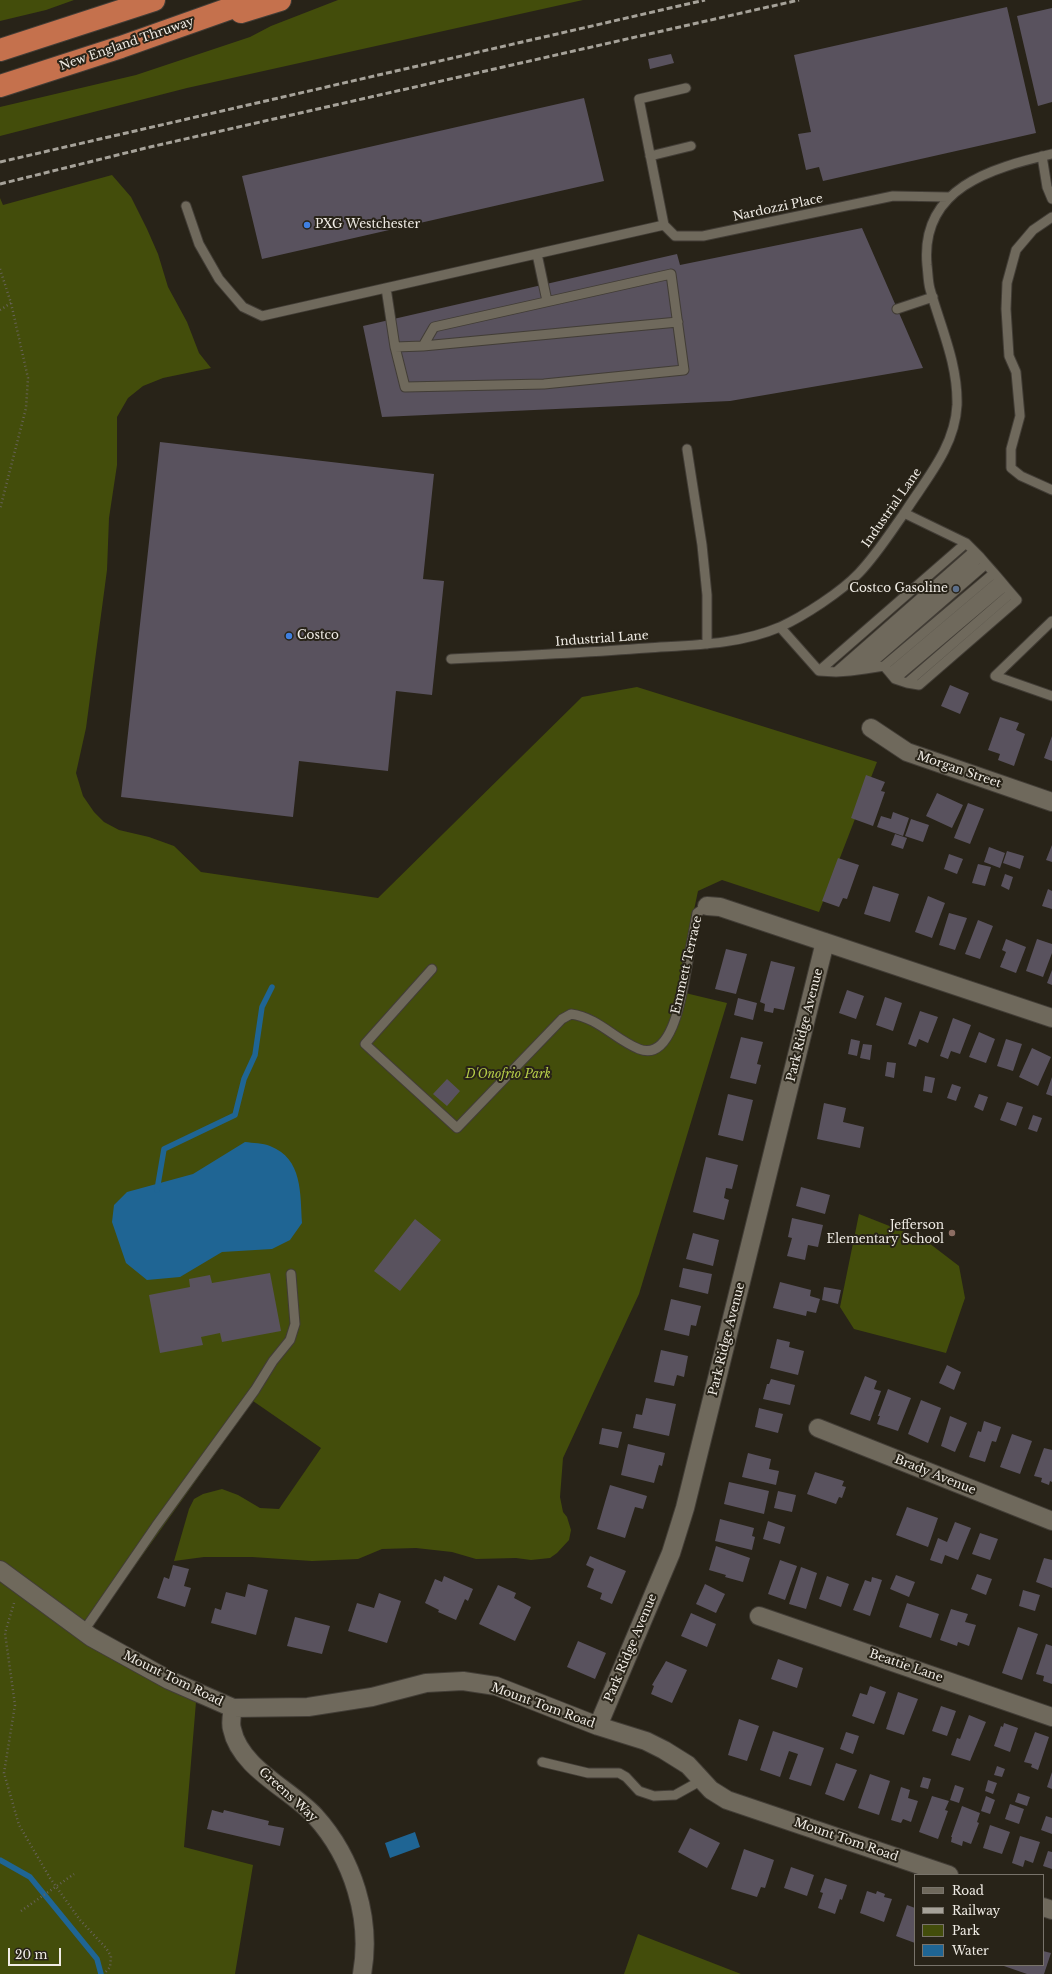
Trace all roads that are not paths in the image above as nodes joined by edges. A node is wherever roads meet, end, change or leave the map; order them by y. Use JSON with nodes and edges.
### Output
{"nodes":[{"id":1,"x":154,"y":0,"type":"edge"},
{"id":2,"x":254,"y":0,"type":"edge"},
{"id":3,"x":280,"y":0,"type":"edge"},
{"id":4,"x":121,"y":47,"type":"junction"},
{"id":5,"x":0,"y":50,"type":"edge"},
{"id":6,"x":3,"y":85,"type":"edge"},
{"id":7,"x":686,"y":88,"type":"dead end"},
{"id":8,"x":691,"y":146,"type":"dead end"},
{"id":9,"x":1052,"y":154,"type":"edge"},
{"id":10,"x":650,"y":156,"type":"junction"},
{"id":11,"x":1042,"y":156,"type":"junction"},
{"id":12,"x":948,"y":197,"type":"junction"},
{"id":13,"x":1052,"y":199,"type":"edge"},
{"id":14,"x":186,"y":206,"type":"dead end"},
{"id":15,"x":1052,"y":217,"type":"edge"},
{"id":16,"x":664,"y":225,"type":"junction"},
{"id":17,"x":537,"y":254,"type":"junction"},
{"id":18,"x":386,"y":288,"type":"junction"},
{"id":19,"x":933,"y":297,"type":"junction"},
{"id":20,"x":547,"y":301,"type":"junction"},
{"id":21,"x":897,"y":308,"type":"dead end"},
{"id":22,"x":678,"y":322,"type":"junction"},
{"id":23,"x":423,"y":346,"type":"junction"},
{"id":24,"x":395,"y":347,"type":"junction"},
{"id":25,"x":687,"y":450,"type":"dead end"},
{"id":26,"x":1052,"y":490,"type":"edge"},
{"id":27,"x":904,"y":513,"type":"junction"},
{"id":28,"x":966,"y":543,"type":"junction"},
{"id":29,"x":980,"y":557,"type":"junction"},
{"id":30,"x":1003,"y":583,"type":"junction"},
{"id":31,"x":1052,"y":621,"type":"edge"},
{"id":32,"x":780,"y":626,"type":"junction"},
{"id":33,"x":708,"y":644,"type":"junction"},
{"id":34,"x":451,"y":659,"type":"dead end"},
{"id":35,"x":864,"y":669,"type":"junction"},
{"id":36,"x":819,"y":671,"type":"junction"},
{"id":37,"x":850,"y":671,"type":"junction"},
{"id":38,"x":836,"y":672,"type":"junction"},
{"id":39,"x":889,"y":673,"type":"junction"},
{"id":40,"x":1052,"y":696,"type":"edge"},
{"id":41,"x":871,"y":728,"type":"dead end"},
{"id":42,"x":1052,"y":802,"type":"edge"},
{"id":43,"x":708,"y":906,"type":"joint"},
{"id":44,"x":826,"y":942,"type":"junction"},
{"id":45,"x":432,"y":969,"type":"dead end"},
{"id":46,"x":1052,"y":1018,"type":"edge"},
{"id":47,"x":291,"y":1274,"type":"dead end"},
{"id":48,"x":818,"y":1428,"type":"dead end"},
{"id":49,"x":1052,"y":1521,"type":"edge"},
{"id":50,"x":0,"y":1570,"type":"edge"},
{"id":51,"x":759,"y":1616,"type":"dead end"},
{"id":52,"x":83,"y":1632,"type":"junction"},
{"id":53,"x":233,"y":1708,"type":"junction"},
{"id":54,"x":1052,"y":1717,"type":"edge"},
{"id":55,"x":598,"y":1726,"type":"junction"},
{"id":56,"x":542,"y":1762,"type":"dead end"},
{"id":57,"x":702,"y":1780,"type":"junction"},
{"id":58,"x":946,"y":1874,"type":"edge"},
{"id":59,"x":362,"y":1974,"type":"edge"}],
"edges":[{"from":1,"to":5,"type":"highway"},
{"from":2,"to":4,"type":"highway","name":"New England Thruway"},
{"from":3,"to":4,"type":"highway"},
{"from":4,"to":6,"type":"highway","name":"New England Thruway"},
{"from":7,"to":10,"type":"lane"},
{"from":8,"to":10,"type":"lane"},
{"from":9,"to":11,"type":"lane"},
{"from":10,"to":16,"type":"lane"},
{"from":11,"to":12,"type":"lane","name":"Industrial Lane"},
{"from":11,"to":13,"type":"lane"},
{"from":12,"to":16,"type":"lane","name":"Nardozzi Place"},
{"from":12,"to":19,"type":"lane","name":"Industrial Lane"},
{"from":14,"to":18,"type":"lane"},
{"from":15,"to":26,"type":"lane"},
{"from":16,"to":17,"type":"lane"},
{"from":17,"to":18,"type":"lane"},
{"from":17,"to":20,"type":"lane"},
{"from":18,"to":24,"type":"lane"},
{"from":19,"to":21,"type":"lane"},
{"from":19,"to":27,"type":"lane","name":"Industrial Lane"},
{"from":20,"to":22,"type":"lane"},
{"from":20,"to":23,"type":"lane"},
{"from":22,"to":23,"type":"lane"},
{"from":22,"to":24,"type":"lane"},
{"from":23,"to":24,"type":"lane"},
{"from":25,"to":33,"type":"lane"},
{"from":27,"to":28,"type":"lane"},
{"from":27,"to":32,"type":"lane","name":"Industrial Lane"},
{"from":28,"to":29,"type":"lane"},
{"from":28,"to":36,"type":"lane"},
{"from":29,"to":30,"type":"lane"},
{"from":29,"to":35,"type":"lane"},
{"from":29,"to":37,"type":"lane"},
{"from":29,"to":38,"type":"lane"},
{"from":30,"to":39,"type":"lane"},
{"from":30,"to":39,"type":"lane"},
{"from":30,"to":39,"type":"lane"},
{"from":31,"to":40,"type":"lane"},
{"from":32,"to":33,"type":"lane","name":"Industrial Lane"},
{"from":32,"to":36,"type":"lane"},
{"from":33,"to":34,"type":"lane","name":"Industrial Lane"},
{"from":35,"to":37,"type":"lane"},
{"from":35,"to":39,"type":"lane"},
{"from":36,"to":38,"type":"lane"},
{"from":37,"to":38,"type":"lane"},
{"from":41,"to":42,"type":"street","name":"Morgan Street"},
{"from":43,"to":44,"type":"street","name":"Emmett Terrace"},
{"from":43,"to":45,"type":"lane","name":"Emmett Terrace"},
{"from":44,"to":46,"type":"street","name":"Emmett Terrace"},
{"from":44,"to":55,"type":"street","name":"Park Ridge Avenue"},
{"from":47,"to":52,"type":"lane"},
{"from":48,"to":49,"type":"street","name":"Brady Avenue"},
{"from":50,"to":52,"type":"street","name":"Mount Tom Road"},
{"from":51,"to":54,"type":"street","name":"Beattie Lane"},
{"from":52,"to":53,"type":"street","name":"Mount Tom Road"},
{"from":53,"to":55,"type":"street","name":"Mount Tom Road"},
{"from":53,"to":59,"type":"street","name":"Greens Way"},
{"from":55,"to":57,"type":"street","name":"Mount Tom Road"},
{"from":56,"to":57,"type":"lane"},
{"from":57,"to":58,"type":"street","name":"Mount Tom Road"}]}
